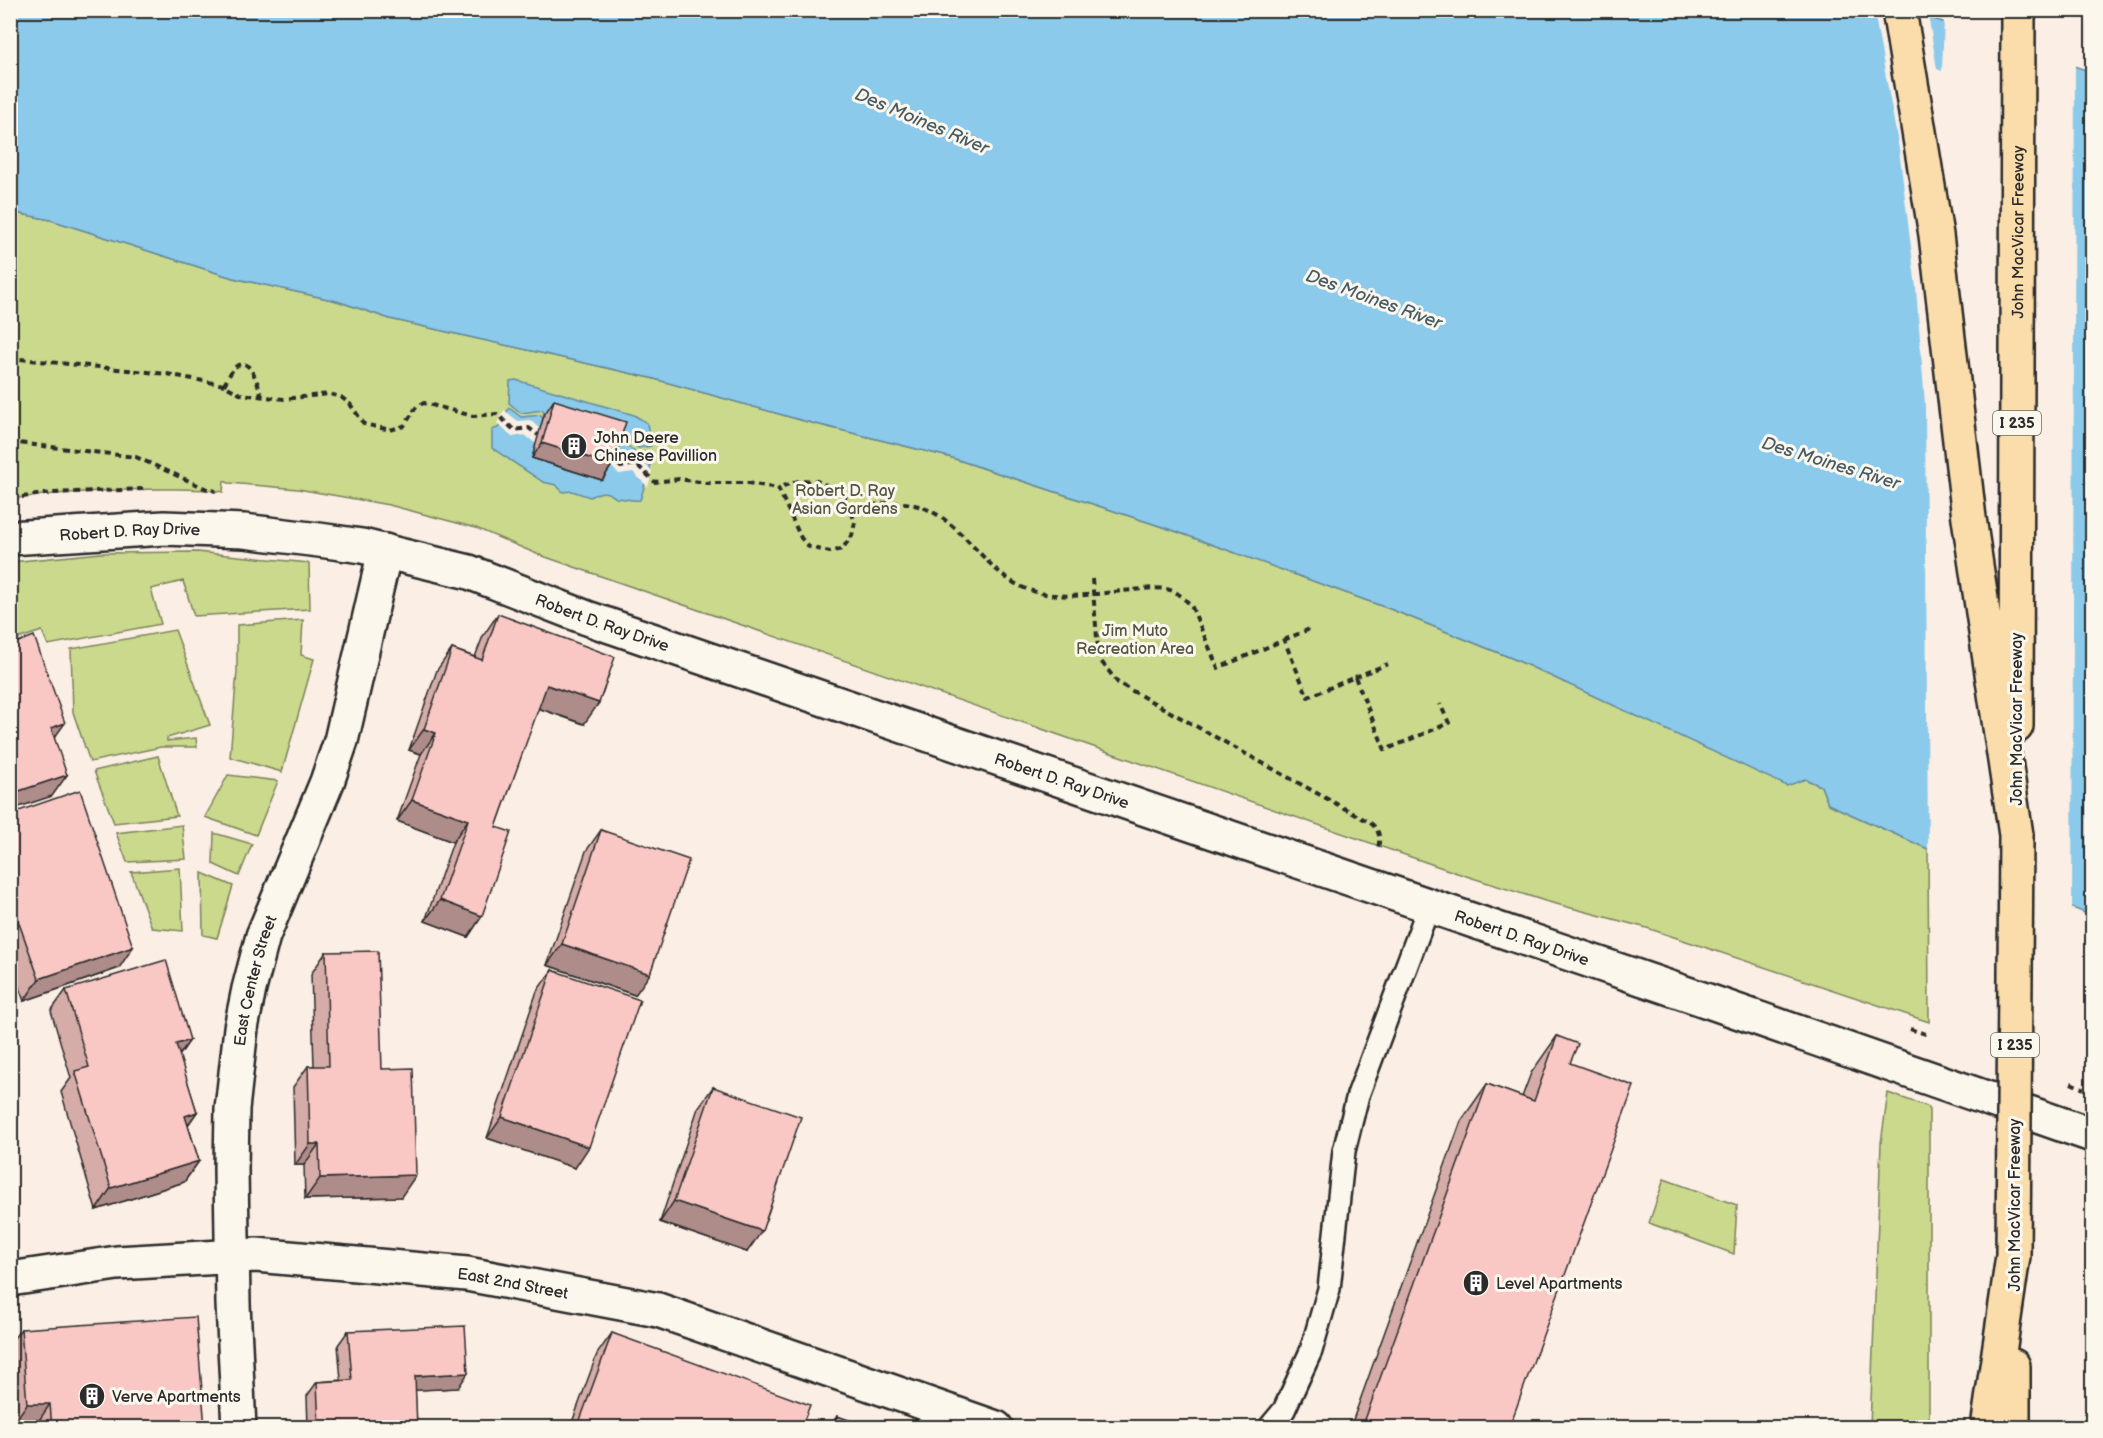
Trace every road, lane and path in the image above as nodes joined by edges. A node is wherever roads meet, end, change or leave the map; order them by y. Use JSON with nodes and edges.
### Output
{"nodes":[{"id":1,"x":1899,"y":10,"type":"edge"},
{"id":2,"x":2018,"y":10,"type":"edge"},
{"id":3,"x":10,"y":358,"type":"edge"},
{"id":4,"x":224,"y":385,"type":"junction"},
{"id":5,"x":262,"y":396,"type":"junction"},
{"id":6,"x":538,"y":435,"type":"dead end"},
{"id":7,"x":10,"y":442,"type":"edge"},
{"id":8,"x":609,"y":456,"type":"edge"},
{"id":9,"x":778,"y":488,"type":"junction"},
{"id":10,"x":207,"y":489,"type":"dead end"},
{"id":11,"x":851,"y":508,"type":"junction"},
{"id":12,"x":10,"y":538,"type":"edge"},
{"id":13,"x":385,"y":551,"type":"junction"},
{"id":14,"x":1092,"y":579,"type":"dead end"},
{"id":15,"x":1093,"y":593,"type":"junction"},
{"id":16,"x":1312,"y":628,"type":"dead end"},
{"id":17,"x":1284,"y":640,"type":"junction"},
{"id":18,"x":1388,"y":664,"type":"dead end"},
{"id":19,"x":1354,"y":677,"type":"junction"},
{"id":20,"x":1440,"y":704,"type":"dead end"},
{"id":21,"x":2016,"y":835,"type":"junction"},
{"id":22,"x":1376,"y":855,"type":"dead end"},
{"id":23,"x":1429,"y":906,"type":"junction"},
{"id":24,"x":2071,"y":1083,"type":"dead end"},
{"id":25,"x":2084,"y":1089,"type":"dead end"},
{"id":26,"x":2092,"y":1135,"type":"edge"},
{"id":27,"x":232,"y":1256,"type":"junction"},
{"id":28,"x":2013,"y":1256,"type":"junction"},
{"id":29,"x":10,"y":1279,"type":"edge"},
{"id":30,"x":239,"y":1428,"type":"edge"},
{"id":31,"x":996,"y":1428,"type":"edge"},
{"id":32,"x":1269,"y":1428,"type":"edge"},
{"id":33,"x":1988,"y":1428,"type":"edge"},
{"id":34,"x":2013,"y":1428,"type":"edge"}],
"edges":[{"from":1,"to":21,"type":"highway"},
{"from":2,"to":21,"type":"highway","name":"John MacVicar Freeway","number":"I 235"},
{"from":3,"to":4,"type":"path"},
{"from":4,"to":5,"type":"path"},
{"from":4,"to":5,"type":"path"},
{"from":5,"to":6,"type":"path"},
{"from":7,"to":10,"type":"path"},
{"from":8,"to":9,"type":"path"},
{"from":9,"to":11,"type":"path"},
{"from":9,"to":11,"type":"path"},
{"from":11,"to":15,"type":"path"},
{"from":12,"to":13,"type":"street","name":"Robert D. Ray Drive"},
{"from":13,"to":23,"type":"street","name":"Robert D. Ray Drive"},
{"from":13,"to":27,"type":"street","name":"East Center Street"},
{"from":14,"to":15,"type":"path"},
{"from":15,"to":17,"type":"path"},
{"from":15,"to":22,"type":"path"},
{"from":16,"to":17,"type":"path"},
{"from":17,"to":19,"type":"path"},
{"from":18,"to":19,"type":"path"},
{"from":19,"to":20,"type":"path"},
{"from":21,"to":28,"type":"highway","name":"John MacVicar Freeway","number":"I 235","bridge":true},
{"from":23,"to":26,"type":"street","name":"Robert D. Ray Drive"},
{"from":23,"to":32,"type":"lane"},
{"from":24,"to":25,"type":"path"},
{"from":27,"to":29,"type":"street","name":"East 2nd Street"},
{"from":27,"to":30,"type":"street","name":"East Center Street"},
{"from":27,"to":31,"type":"street","name":"East 2nd Street"},
{"from":28,"to":33,"type":"highway"},
{"from":28,"to":34,"type":"highway","name":"John MacVicar Freeway","number":"I 235"}]}
